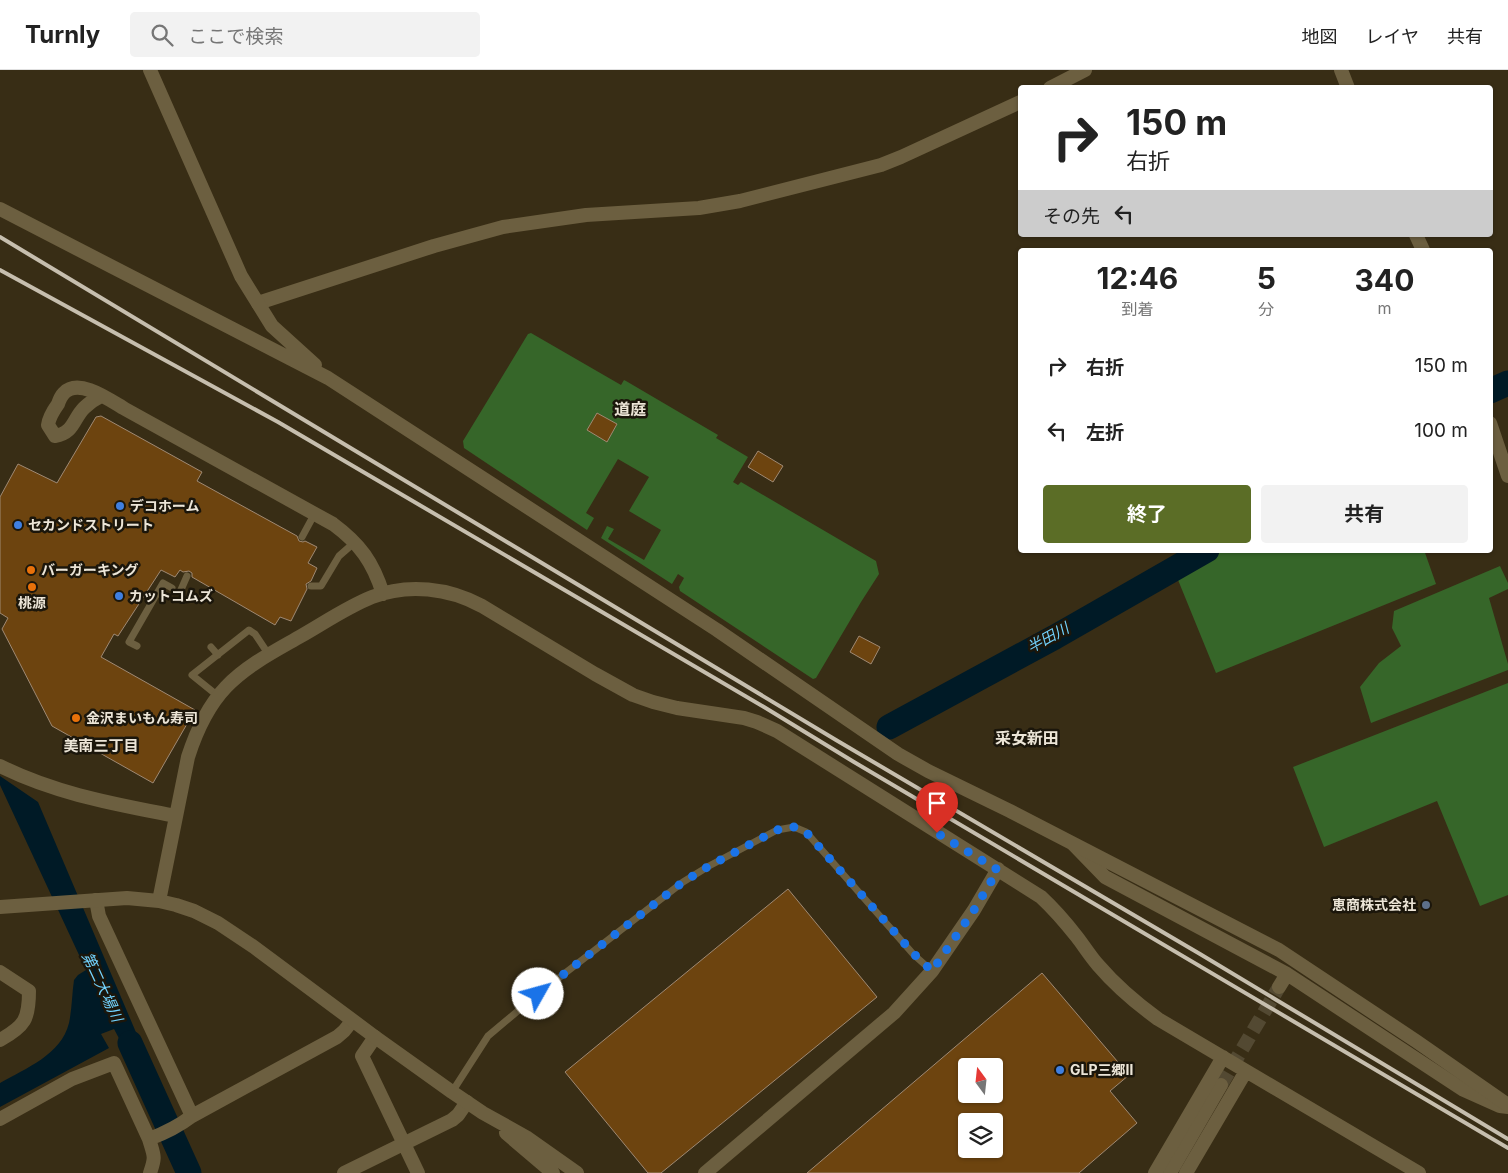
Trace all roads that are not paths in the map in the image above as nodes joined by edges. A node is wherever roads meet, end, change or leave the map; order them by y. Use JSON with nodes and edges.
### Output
{"nodes":[{"id":1,"x":150,"y":70,"type":"edge"},
{"id":2,"x":1085,"y":70,"type":"edge"},
{"id":3,"x":1341,"y":70,"type":"edge"},
{"id":4,"x":1056,"y":85,"type":"edge"},
{"id":5,"x":1347,"y":85,"type":"edge"},
{"id":6,"x":1018,"y":103,"type":"edge"},
{"id":7,"x":0,"y":209,"type":"edge"},
{"id":8,"x":258,"y":303,"type":"junction"},
{"id":9,"x":328,"y":378,"type":"junction"},
{"id":10,"x":101,"y":396,"type":"dead end"},
{"id":11,"x":1493,"y":433,"type":"edge"},
{"id":12,"x":1508,"y":476,"type":"edge"},
{"id":13,"x":315,"y":514,"type":"junction"},
{"id":14,"x":302,"y":537,"type":"dead end"},
{"id":15,"x":355,"y":542,"type":"junction"},
{"id":16,"x":188,"y":576,"type":"dead end"},
{"id":17,"x":311,"y":586,"type":"dead end"},
{"id":18,"x":172,"y":588,"type":"dead end"},
{"id":19,"x":180,"y":592,"type":"dead end"},
{"id":20,"x":384,"y":594,"type":"junction"},
{"id":21,"x":137,"y":646,"type":"dead end"},
{"id":22,"x":211,"y":647,"type":"dead end"},
{"id":23,"x":218,"y":654,"type":"junction"},
{"id":24,"x":269,"y":655,"type":"junction"},
{"id":25,"x":218,"y":696,"type":"junction"},
{"id":26,"x":0,"y":766,"type":"edge"},
{"id":27,"x":176,"y":816,"type":"junction"},
{"id":28,"x":1074,"y":845,"type":"junction"},
{"id":29,"x":998,"y":870,"type":"junction"},
{"id":30,"x":92,"y":900,"type":"junction"},
{"id":31,"x":159,"y":901,"type":"junction"},
{"id":32,"x":0,"y":907,"type":"edge"},
{"id":33,"x":932,"y":971,"type":"junction"},
{"id":34,"x":0,"y":972,"type":"edge"},
{"id":35,"x":1287,"y":974,"type":"junction"},
{"id":36,"x":1279,"y":987,"type":"tunnel mouth"},
{"id":37,"x":352,"y":1021,"type":"junction"},
{"id":38,"x":375,"y":1037,"type":"junction"},
{"id":39,"x":0,"y":1040,"type":"edge"},
{"id":40,"x":1223,"y":1057,"type":"junction"},
{"id":41,"x":1246,"y":1071,"type":"junction"},
{"id":42,"x":1222,"y":1085,"type":"tunnel mouth"},
{"id":43,"x":452,"y":1092,"type":"junction"},
{"id":44,"x":467,"y":1102,"type":"junction"},
{"id":45,"x":1508,"y":1106,"type":"edge"},
{"id":46,"x":483,"y":1113,"type":"junction"},
{"id":47,"x":0,"y":1119,"type":"edge"},
{"id":48,"x":187,"y":1120,"type":"junction"},
{"id":49,"x":156,"y":1137,"type":"junction"},
{"id":50,"x":404,"y":1144,"type":"junction"},
{"id":51,"x":150,"y":1173,"type":"edge"},
{"id":52,"x":344,"y":1173,"type":"edge"},
{"id":53,"x":418,"y":1173,"type":"edge"},
{"id":54,"x":553,"y":1173,"type":"edge"},
{"id":55,"x":577,"y":1173,"type":"edge"},
{"id":56,"x":705,"y":1173,"type":"edge"},
{"id":57,"x":1154,"y":1173,"type":"edge"},
{"id":58,"x":1170,"y":1173,"type":"edge"},
{"id":59,"x":1186,"y":1173,"type":"edge"},
{"id":60,"x":1419,"y":1173,"type":"edge"}],
"edges":[{"from":1,"to":8,"type":"street"},
{"from":2,"to":4,"type":"street"},
{"from":3,"to":5,"type":"street"},
{"from":6,"to":8,"type":"street"},
{"from":7,"to":9,"type":"street"},
{"from":8,"to":9,"type":"street"},
{"from":9,"to":28,"type":"street"},
{"from":10,"to":13,"type":"street"},
{"from":11,"to":12,"type":"street"},
{"from":13,"to":14,"type":"lane"},
{"from":13,"to":15,"type":"street"},
{"from":15,"to":17,"type":"lane"},
{"from":15,"to":20,"type":"street"},
{"from":16,"to":19,"type":"lane"},
{"from":18,"to":21,"type":"lane"},
{"from":20,"to":24,"type":"street"},
{"from":20,"to":29,"type":"street"},
{"from":22,"to":23,"type":"lane"},
{"from":23,"to":24,"type":"lane"},
{"from":23,"to":25,"type":"lane"},
{"from":24,"to":25,"type":"street"},
{"from":25,"to":27,"type":"street"},
{"from":26,"to":27,"type":"street"},
{"from":27,"to":31,"type":"street"},
{"from":28,"to":35,"type":"street"},
{"from":28,"to":45,"type":"street"},
{"from":29,"to":33,"type":"street"},
{"from":29,"to":40,"type":"street"},
{"from":30,"to":31,"type":"street"},
{"from":30,"to":32,"type":"street"},
{"from":30,"to":48,"type":"street"},
{"from":31,"to":37,"type":"street"},
{"from":33,"to":43,"type":"lane"},
{"from":33,"to":56,"type":"street"},
{"from":34,"to":39,"type":"street"},
{"from":35,"to":36,"type":"street"},
{"from":35,"to":45,"type":"street"},
{"from":37,"to":38,"type":"street"},
{"from":37,"to":48,"type":"street"},
{"from":38,"to":43,"type":"street"},
{"from":38,"to":50,"type":"street"},
{"from":40,"to":41,"type":"street"},
{"from":40,"to":57,"type":"street"},
{"from":41,"to":59,"type":"street"},
{"from":41,"to":60,"type":"street"},
{"from":42,"to":58,"type":"street"},
{"from":43,"to":44,"type":"street"},
{"from":44,"to":46,"type":"street"},
{"from":44,"to":50,"type":"street"},
{"from":46,"to":54,"type":"street"},
{"from":46,"to":55,"type":"street"},
{"from":47,"to":49,"type":"street"},
{"from":48,"to":49,"type":"street"},
{"from":49,"to":51,"type":"street"},
{"from":50,"to":52,"type":"street"},
{"from":50,"to":53,"type":"street"}]}
